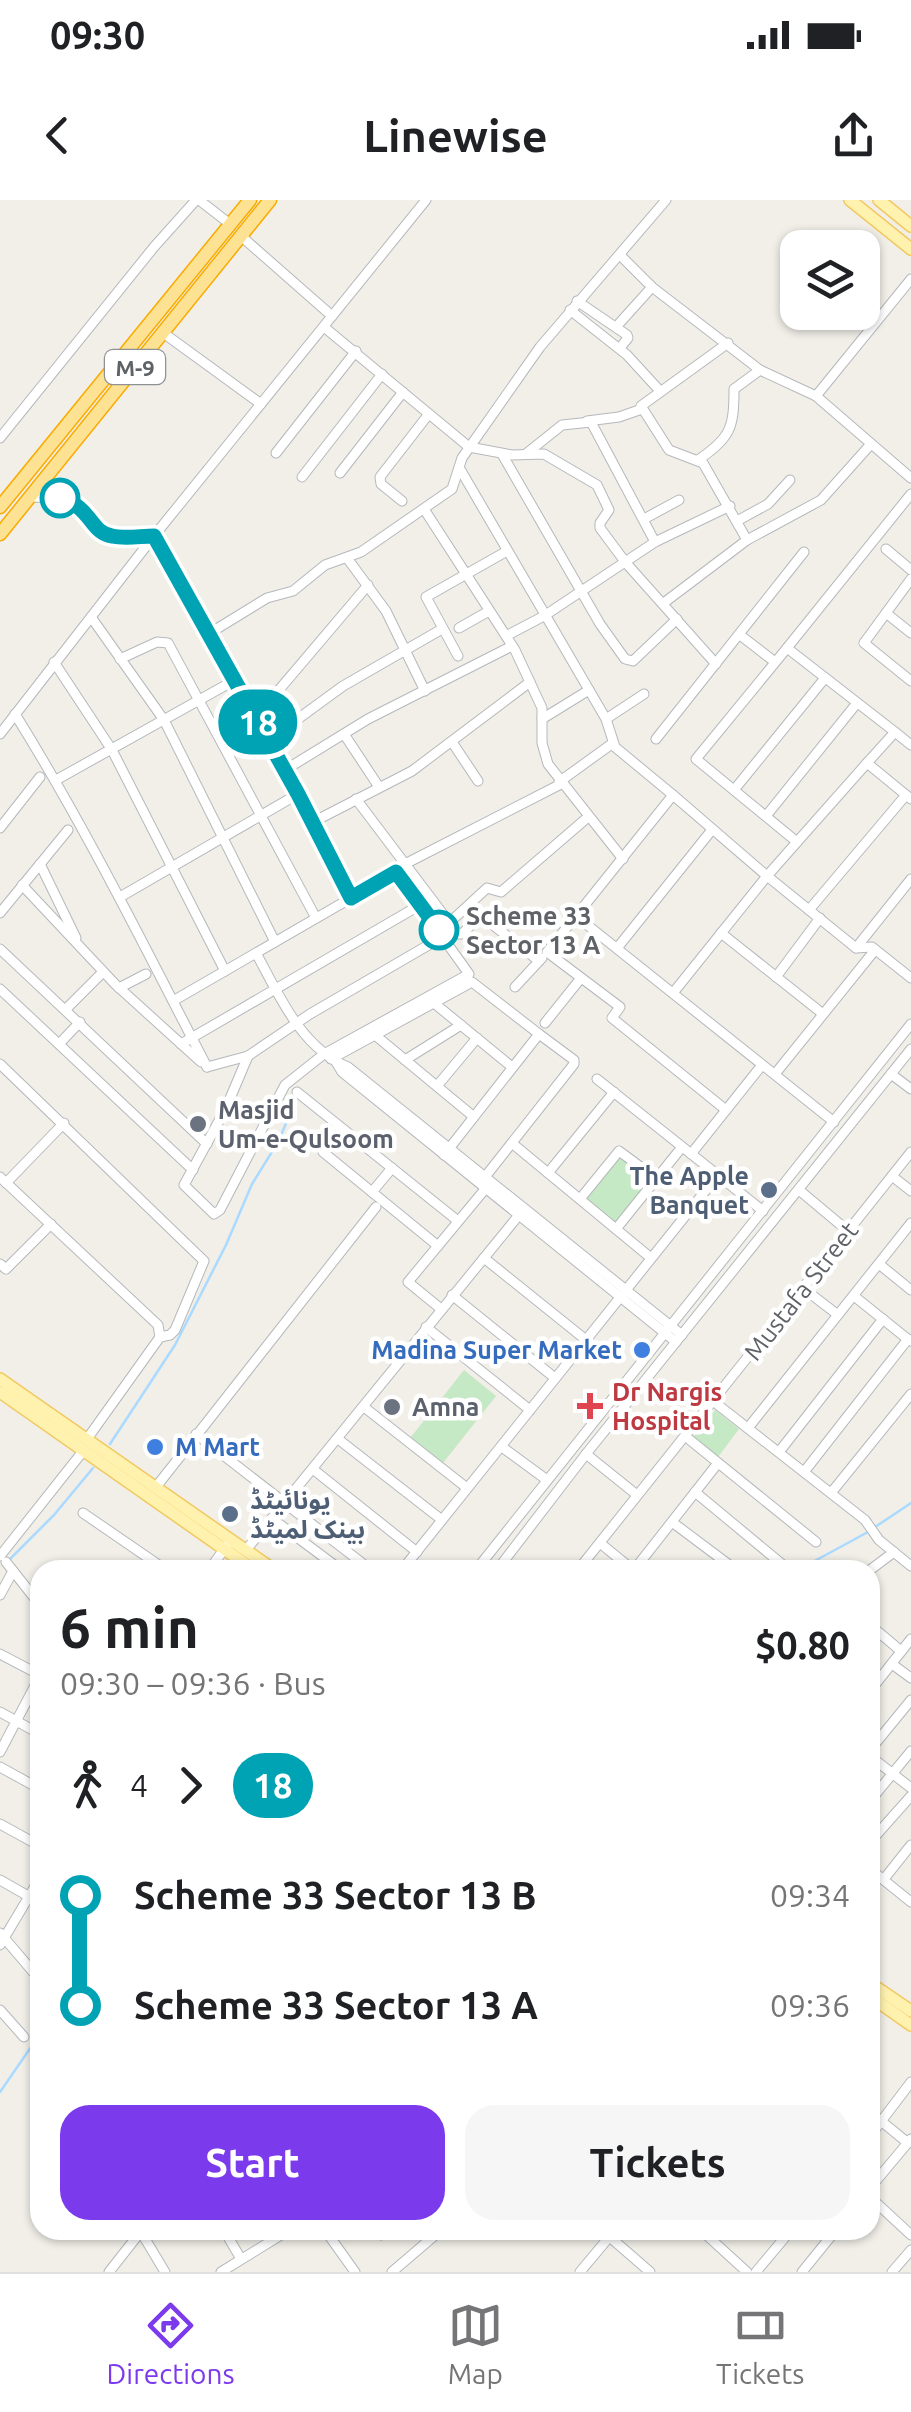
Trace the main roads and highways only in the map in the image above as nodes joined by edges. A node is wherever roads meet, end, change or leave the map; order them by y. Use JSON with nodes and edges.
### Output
{"nodes":[{"id":1,"x":250,"y":200,"type":"edge"},
{"id":2,"x":270,"y":200,"type":"edge"},
{"id":3,"x":850,"y":200,"type":"edge"},
{"id":4,"x":879,"y":200,"type":"edge"},
{"id":5,"x":911,"y":226,"type":"edge"},
{"id":6,"x":911,"y":249,"type":"edge"},
{"id":7,"x":0,"y":508,"type":"edge"},
{"id":8,"x":0,"y":534,"type":"edge"},
{"id":9,"x":0,"y":1379,"type":"edge"},
{"id":10,"x":0,"y":1392,"type":"edge"},
{"id":11,"x":85,"y":1445,"type":"junction"},
{"id":12,"x":228,"y":1545,"type":"junction"},
{"id":13,"x":244,"y":1560,"type":"edge"},
{"id":14,"x":260,"y":1560,"type":"edge"},
{"id":15,"x":880,"y":1990,"type":"edge"},
{"id":16,"x":880,"y":2003,"type":"edge"},
{"id":17,"x":911,"y":2011,"type":"edge"},
{"id":18,"x":911,"y":2025,"type":"edge"}],
"edges":[{"from":1,"to":7,"type":"highway","number":"M-9"},
{"from":2,"to":8,"type":"highway","number":"M-9"},
{"from":3,"to":6,"type":"main road"},
{"from":4,"to":5,"type":"main road"},
{"from":9,"to":11,"type":"main road"},
{"from":10,"to":11,"type":"main road"},
{"from":11,"to":12,"type":"main road"},
{"from":11,"to":12,"type":"main road"},
{"from":12,"to":13,"type":"main road"},
{"from":12,"to":14,"type":"main road"},
{"from":15,"to":17,"type":"main road"},
{"from":16,"to":18,"type":"main road"}]}
